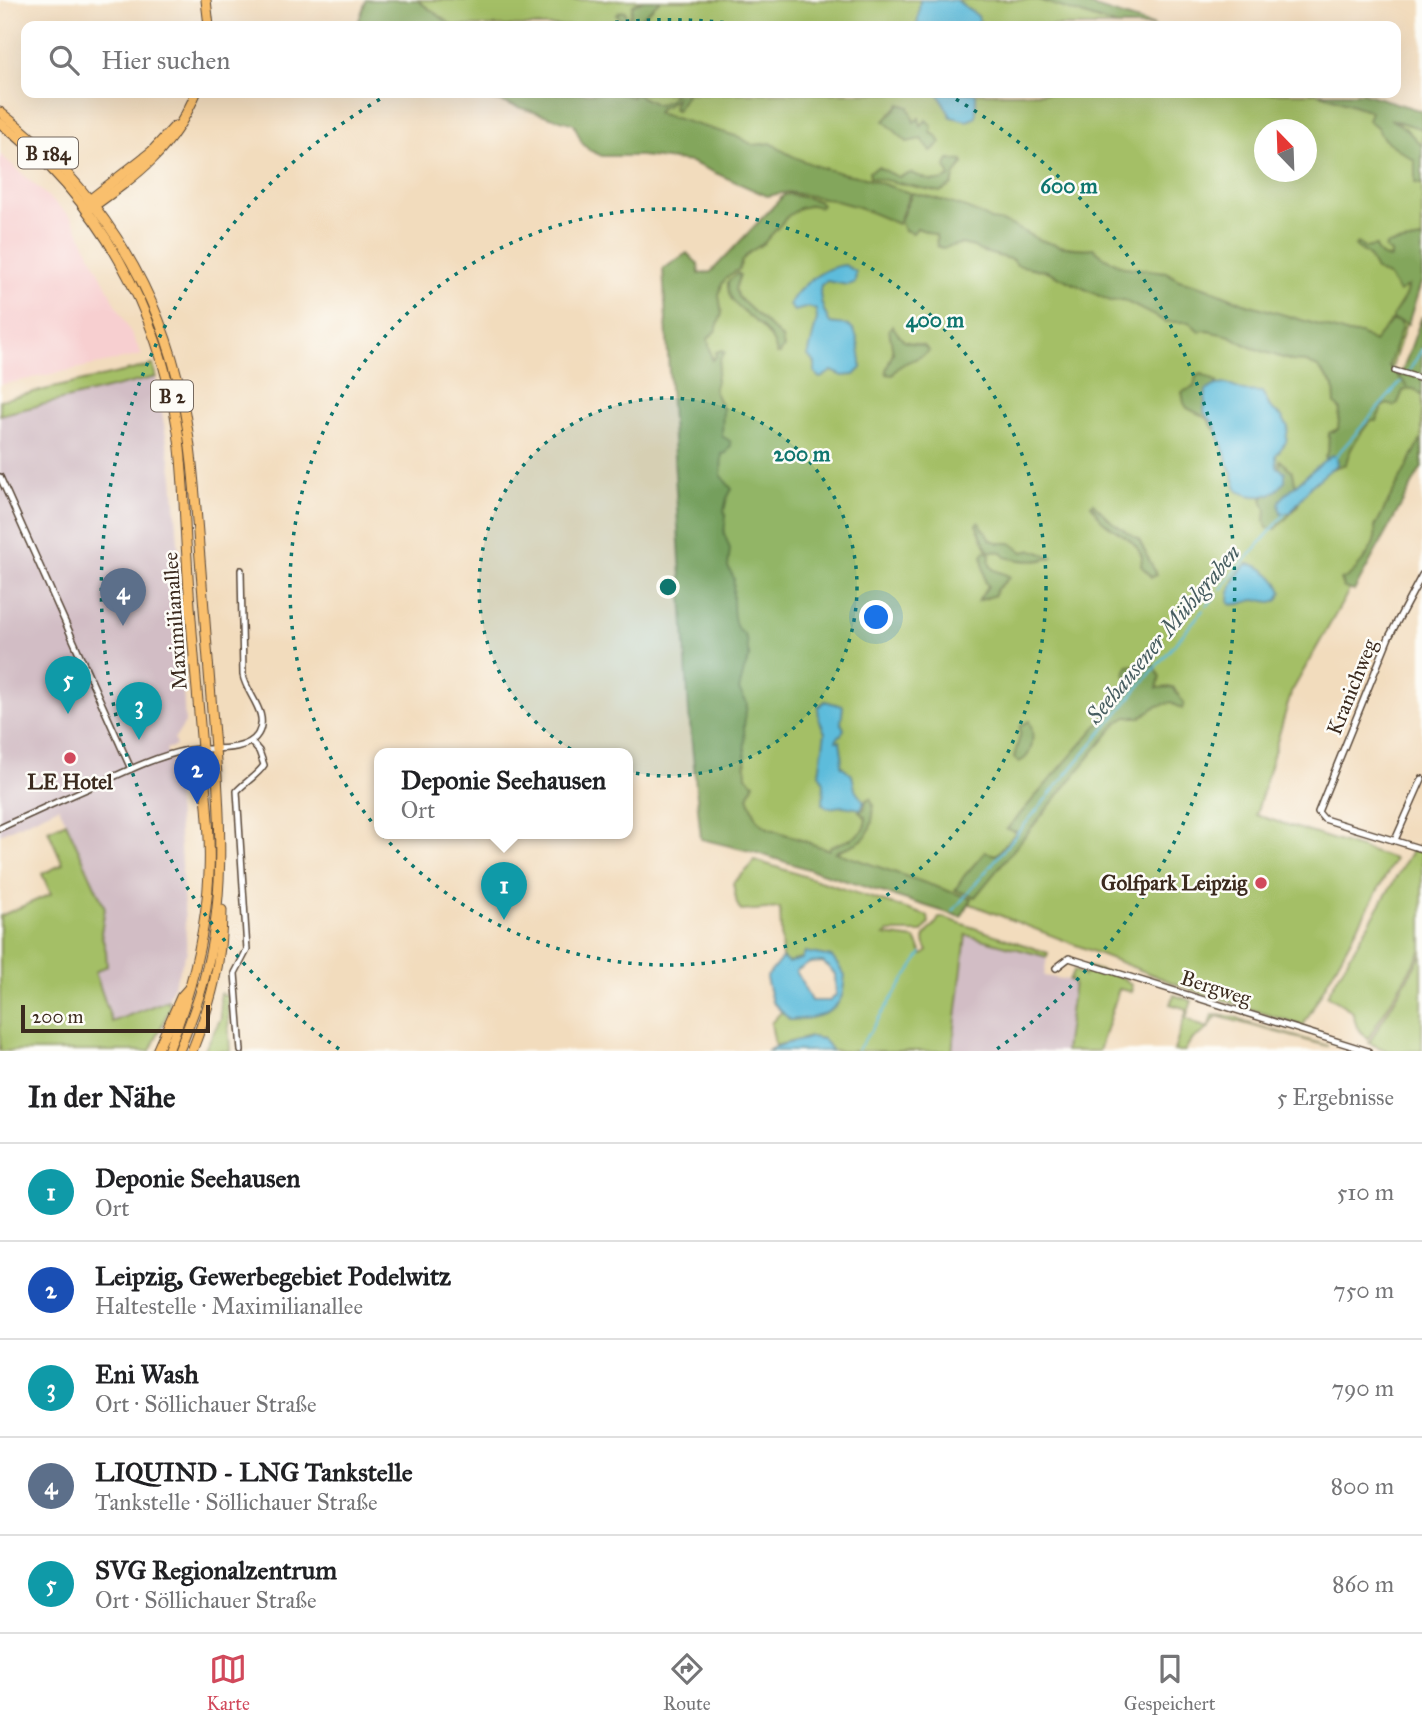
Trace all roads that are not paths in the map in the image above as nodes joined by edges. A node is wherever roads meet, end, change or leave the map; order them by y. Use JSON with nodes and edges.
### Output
{"nodes":[{"id":1,"x":205,"y":0,"type":"edge"},
{"id":2,"x":208,"y":21,"type":"edge"},
{"id":3,"x":194,"y":98,"type":"edge"},
{"id":4,"x":0,"y":112,"type":"edge"},
{"id":5,"x":0,"y":123,"type":"edge"},
{"id":6,"x":89,"y":205,"type":"junction"},
{"id":7,"x":1395,"y":370,"type":"dead end"},
{"id":8,"x":1422,"y":379,"type":"edge"},
{"id":9,"x":0,"y":477,"type":"edge"},
{"id":10,"x":241,"y":570,"type":"dead end"},
{"id":11,"x":1422,"y":575,"type":"edge"},
{"id":12,"x":251,"y":742,"type":"junction"},
{"id":13,"x":215,"y":748,"type":"junction"},
{"id":14,"x":202,"y":749,"type":"junction"},
{"id":15,"x":131,"y":769,"type":"junction"},
{"id":16,"x":1422,"y":779,"type":"edge"},
{"id":17,"x":0,"y":828,"type":"edge"},
{"id":18,"x":1395,"y":840,"type":"junction"},
{"id":19,"x":1422,"y":849,"type":"edge"},
{"id":20,"x":218,"y":901,"type":"junction"},
{"id":21,"x":1056,"y":968,"type":"dead end"},
{"id":22,"x":192,"y":984,"type":"junction"},
{"id":23,"x":157,"y":1051,"type":"edge"},
{"id":24,"x":168,"y":1051,"type":"edge"},
{"id":25,"x":179,"y":1051,"type":"edge"},
{"id":26,"x":192,"y":1051,"type":"edge"},
{"id":27,"x":241,"y":1051,"type":"edge"},
{"id":28,"x":1368,"y":1051,"type":"edge"}],
"edges":[{"from":1,"to":2,"type":"main road"},
{"from":3,"to":6,"type":"main road"},
{"from":4,"to":6,"type":"main road","name":"Maximilianallee","number":"B 184"},
{"from":5,"to":6,"type":"main road","number":"B 184"},
{"from":6,"to":13,"type":"main road","name":"Maximilianallee","number":"B 2"},
{"from":6,"to":14,"type":"main road","name":"Maximilianallee","number":"B 2"},
{"from":7,"to":8,"type":"street"},
{"from":9,"to":15,"type":"street"},
{"from":10,"to":12,"type":"street"},
{"from":11,"to":18,"type":"street","name":"Kranichweg"},
{"from":12,"to":13,"type":"street"},
{"from":12,"to":27,"type":"street"},
{"from":13,"to":14,"type":"street"},
{"from":13,"to":20,"type":"main road","name":"Maximilianallee","number":"B 2"},
{"from":14,"to":15,"type":"street"},
{"from":14,"to":22,"type":"main road","name":"Maximilianallee","number":"B 2"},
{"from":15,"to":17,"type":"street"},
{"from":16,"to":18,"type":"street"},
{"from":18,"to":19,"type":"street"},
{"from":20,"to":25,"type":"main road","name":"Maximilianallee","number":"B 2"},
{"from":20,"to":26,"type":"main road"},
{"from":21,"to":28,"type":"street","name":"Bergweg"},
{"from":22,"to":23,"type":"main road"},
{"from":22,"to":24,"type":"main road","name":"Maximilianallee","number":"B 2"}]}
